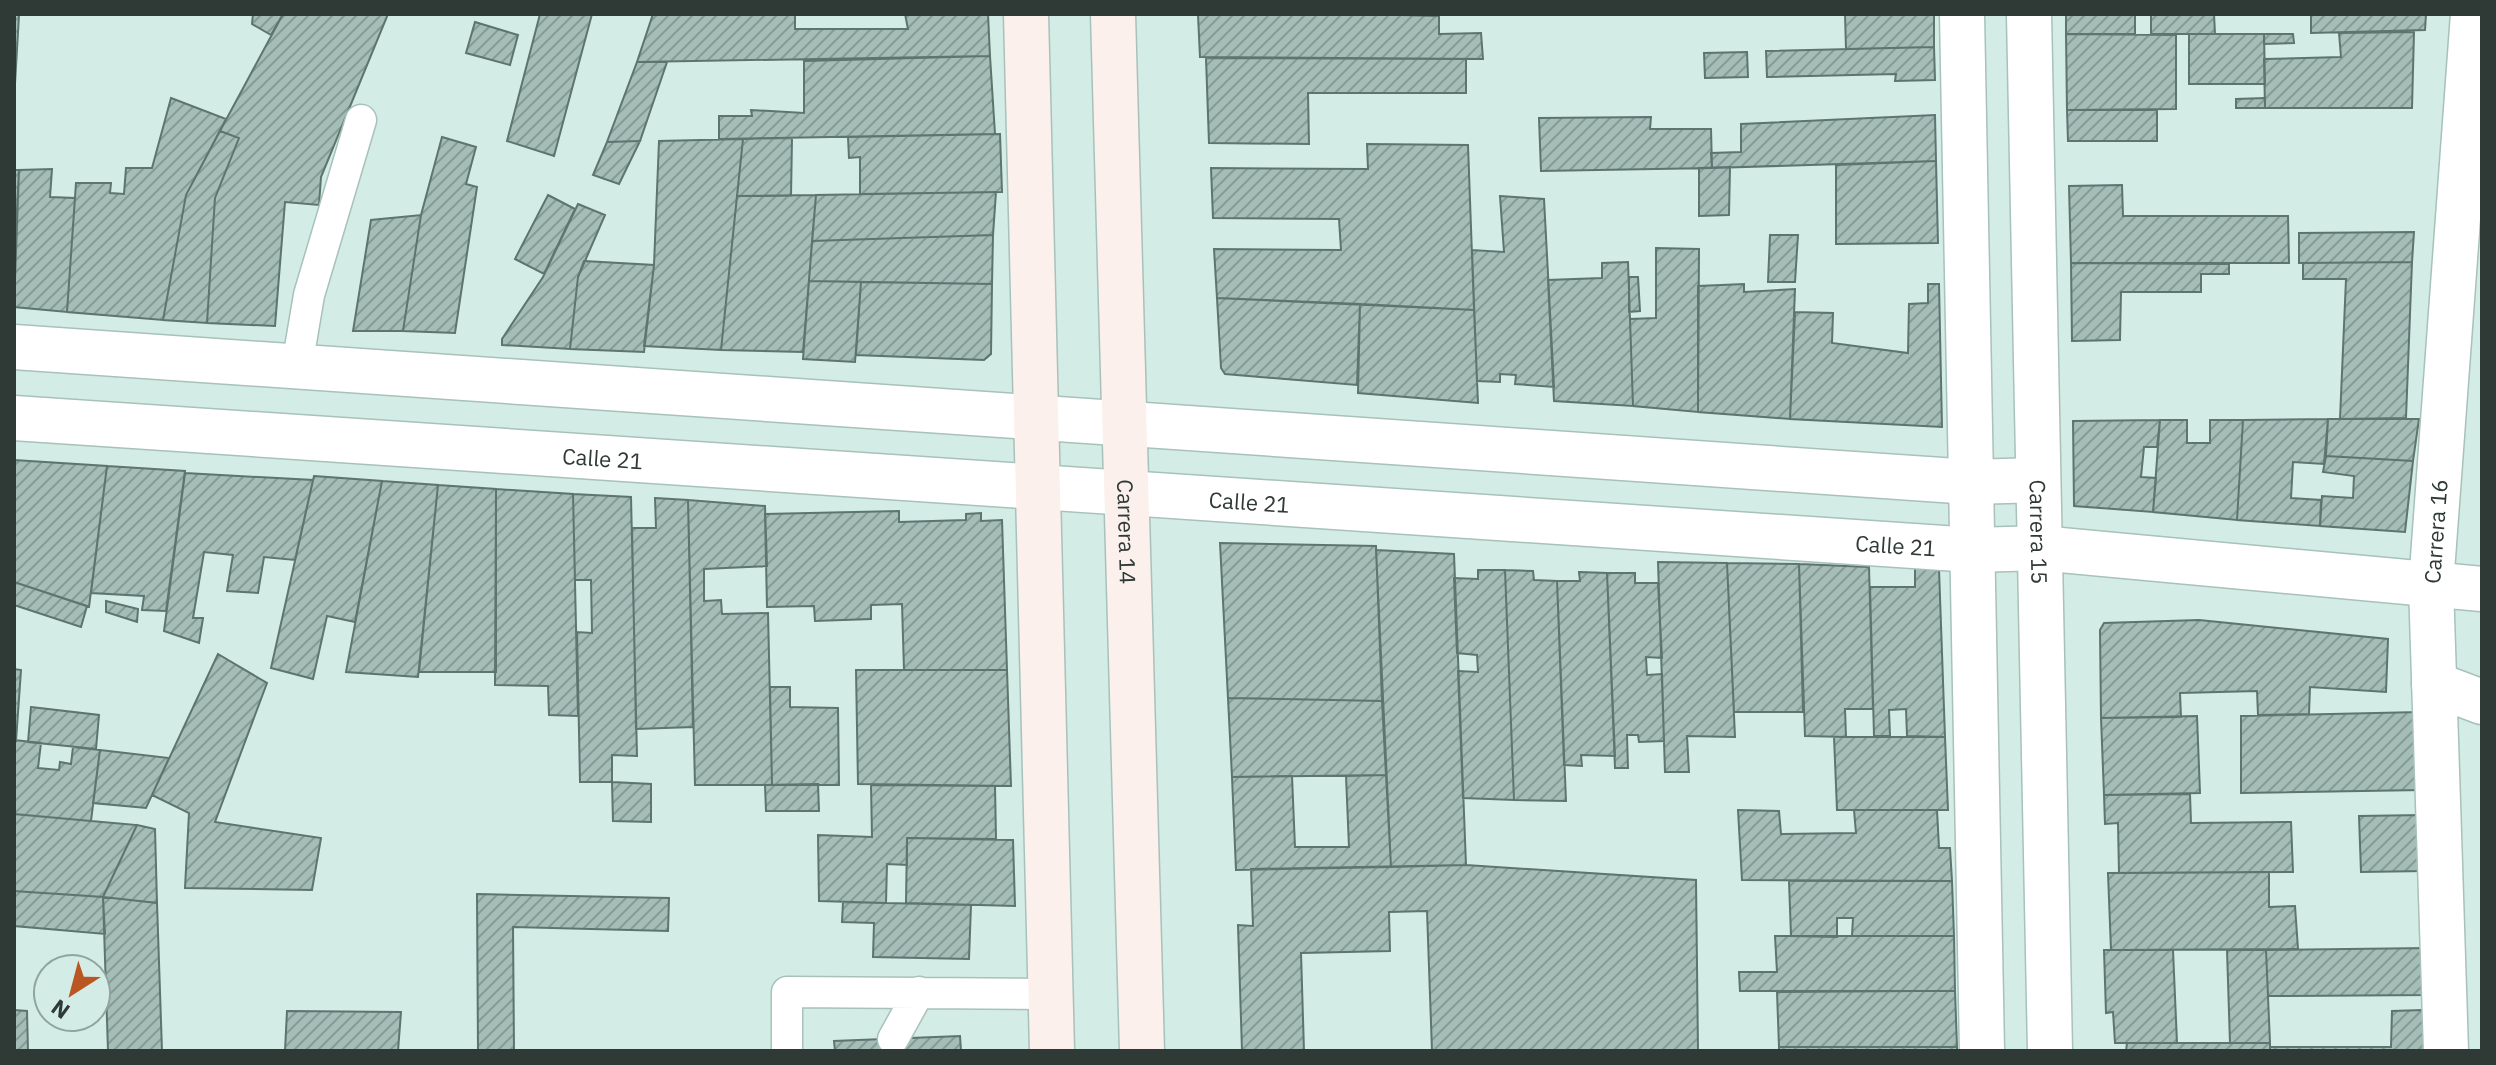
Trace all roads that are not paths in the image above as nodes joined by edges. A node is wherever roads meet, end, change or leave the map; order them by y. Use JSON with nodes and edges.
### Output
{"nodes":[{"id":1,"x":1026,"y":14,"type":"edge"},
{"id":2,"x":1113,"y":14,"type":"edge"},
{"id":3,"x":1962,"y":14,"type":"edge"},
{"id":4,"x":2029,"y":14,"type":"edge"},
{"id":5,"x":2473,"y":14,"type":"edge"},
{"id":6,"x":361,"y":120,"type":"dead end"},
{"id":7,"x":14,"y":347,"type":"edge"},
{"id":8,"x":297,"y":366,"type":"junction"},
{"id":9,"x":1036,"y":416,"type":"junction"},
{"id":10,"x":14,"y":418,"type":"edge"},
{"id":11,"x":1125,"y":423,"type":"junction"},
{"id":12,"x":2038,"y":480,"type":"junction"},
{"id":13,"x":1971,"y":482,"type":"junction"},
{"id":14,"x":1038,"y":485,"type":"junction"},
{"id":15,"x":1127,"y":492,"type":"junction"},
{"id":16,"x":2039,"y":548,"type":"junction"},
{"id":17,"x":1973,"y":550,"type":"junction"},
{"id":18,"x":2431,"y":585,"type":"junction"},
{"id":19,"x":2482,"y":589,"type":"edge"},
{"id":20,"x":2434,"y":684,"type":"junction"},
{"id":21,"x":2482,"y":702,"type":"edge"},
{"id":22,"x":919,"y":992,"type":"junction"},
{"id":23,"x":1051,"y":994,"type":"junction"},
{"id":24,"x":893,"y":1039,"type":"dead end"},
{"id":25,"x":787,"y":1051,"type":"edge"},
{"id":26,"x":1052,"y":1051,"type":"edge"},
{"id":27,"x":1142,"y":1051,"type":"edge"},
{"id":28,"x":1982,"y":1051,"type":"edge"},
{"id":29,"x":2050,"y":1051,"type":"edge"},
{"id":30,"x":2446,"y":1051,"type":"edge"}],
"edges":[{"from":1,"to":9,"type":"street"},
{"from":2,"to":11,"type":"street","name":"Carrera 14"},
{"from":3,"to":13,"type":"street"},
{"from":4,"to":12,"type":"street","name":"Carrera 15"},
{"from":5,"to":18,"type":"street","name":"Carrera 16"},
{"from":6,"to":8,"type":"lane"},
{"from":7,"to":8,"type":"street"},
{"from":8,"to":9,"type":"street"},
{"from":9,"to":11,"type":"street"},
{"from":9,"to":14,"type":"street"},
{"from":10,"to":14,"type":"street","name":"Calle 21"},
{"from":11,"to":13,"type":"street"},
{"from":11,"to":15,"type":"street","name":"Carrera 14"},
{"from":12,"to":13,"type":"street"},
{"from":12,"to":16,"type":"street","name":"Carrera 15"},
{"from":13,"to":17,"type":"street"},
{"from":14,"to":15,"type":"street","name":"Calle 21"},
{"from":14,"to":23,"type":"street"},
{"from":15,"to":17,"type":"street","name":"Calle 21"},
{"from":15,"to":27,"type":"street","name":"Carrera 14"},
{"from":16,"to":17,"type":"street","name":"Calle 21"},
{"from":16,"to":18,"type":"street","name":"Calle 21"},
{"from":16,"to":29,"type":"street","name":"Carrera 15"},
{"from":17,"to":28,"type":"street"},
{"from":18,"to":19,"type":"street","name":"Calle 21"},
{"from":18,"to":20,"type":"street","name":"Carrera 16"},
{"from":20,"to":21,"type":"street"},
{"from":20,"to":30,"type":"street","name":"Carrera 16"},
{"from":22,"to":23,"type":"lane"},
{"from":22,"to":24,"type":"lane"},
{"from":22,"to":25,"type":"lane"},
{"from":23,"to":26,"type":"street"}]}
